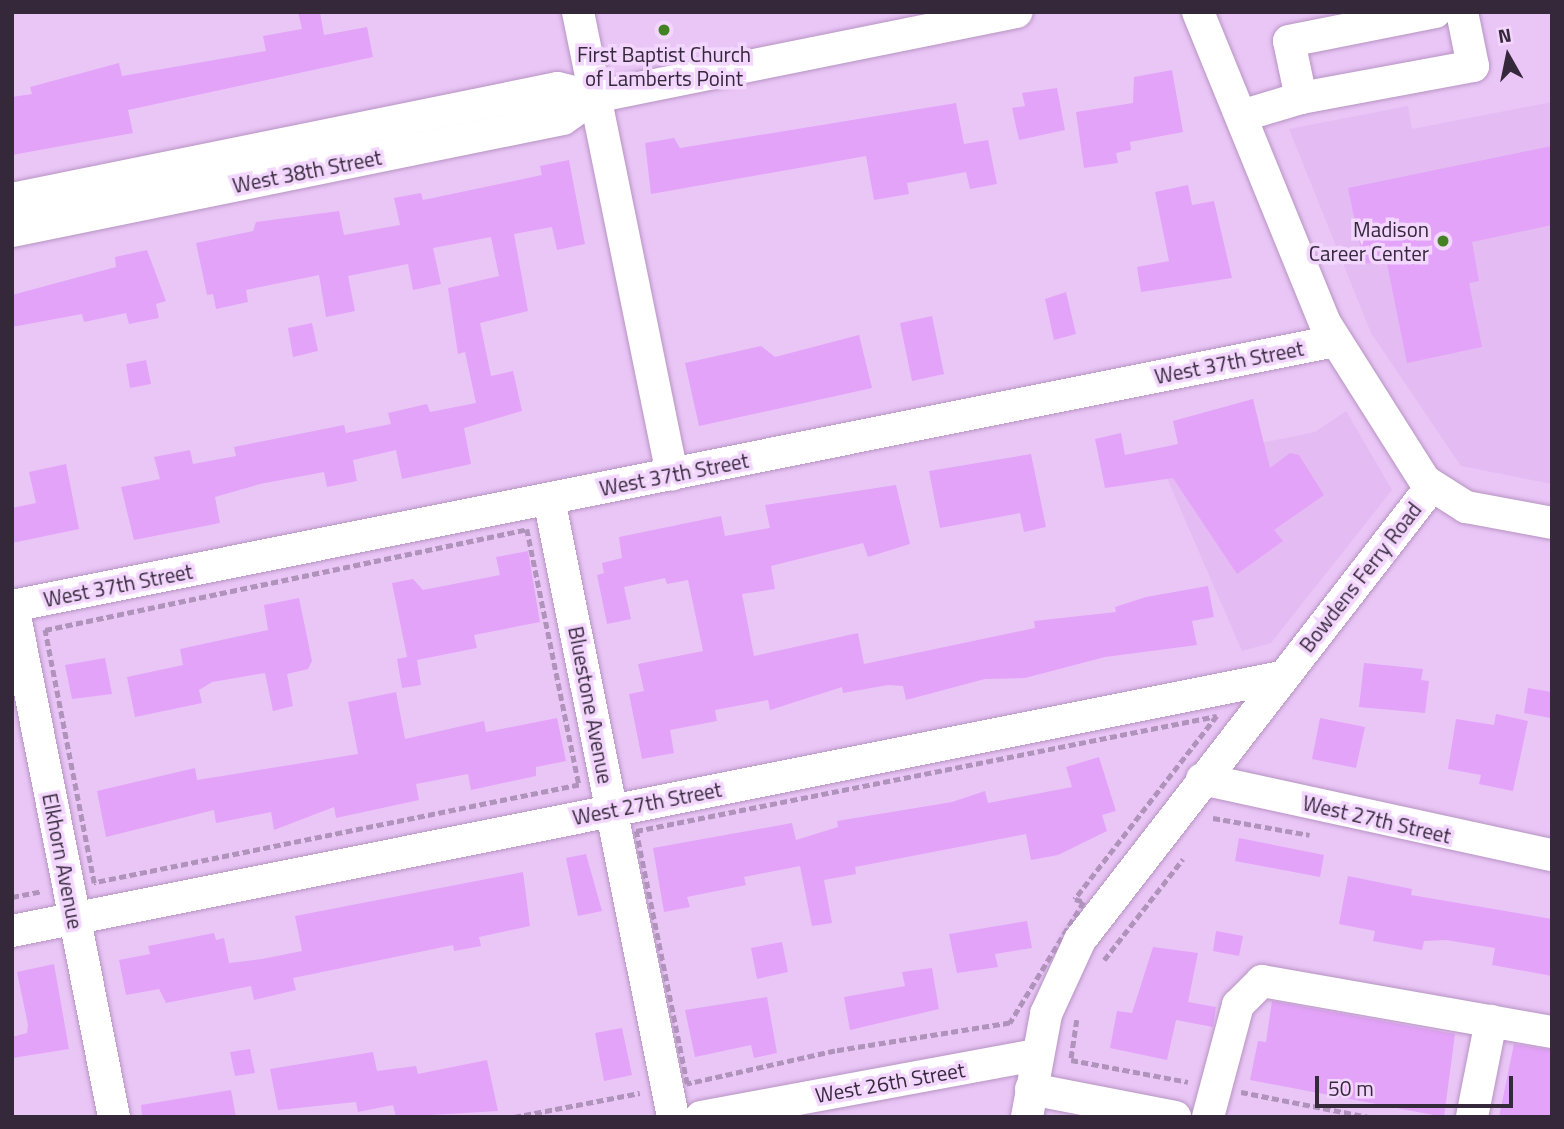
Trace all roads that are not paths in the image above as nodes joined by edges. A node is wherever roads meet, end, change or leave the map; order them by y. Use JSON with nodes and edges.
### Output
{"nodes":[{"id":1,"x":578,"y":12,"type":"edge"},
{"id":2,"x":1017,"y":12,"type":"edge"},
{"id":3,"x":1198,"y":12,"type":"edge"},
{"id":4,"x":1435,"y":12,"type":"edge"},
{"id":5,"x":1462,"y":12,"type":"edge"},
{"id":6,"x":595,"y":97,"type":"junction"},
{"id":7,"x":1301,"y":98,"type":"junction"},
{"id":8,"x":1241,"y":116,"type":"junction"},
{"id":9,"x":12,"y":199,"type":"edge"},
{"id":10,"x":12,"y":231,"type":"edge"},
{"id":11,"x":1335,"y":341,"type":"junction"},
{"id":12,"x":672,"y":475,"type":"junction"},
{"id":13,"x":1431,"y":487,"type":"junction"},
{"id":14,"x":550,"y":499,"type":"junction"},
{"id":15,"x":1552,"y":523,"type":"edge"},
{"id":16,"x":13,"y":606,"type":"edge"},
{"id":17,"x":1281,"y":677,"type":"junction"},
{"id":18,"x":1202,"y":779,"type":"junction"},
{"id":19,"x":612,"y":810,"type":"junction"},
{"id":20,"x":1552,"y":855,"type":"edge"},
{"id":21,"x":74,"y":919,"type":"junction"},
{"id":22,"x":12,"y":931,"type":"edge"},
{"id":23,"x":1491,"y":1021,"type":"junction"},
{"id":24,"x":1552,"y":1032,"type":"edge"},
{"id":25,"x":1037,"y":1055,"type":"junction"},
{"id":26,"x":1029,"y":1103,"type":"edge"},
{"id":27,"x":114,"y":1117,"type":"edge"},
{"id":28,"x":673,"y":1117,"type":"edge"},
{"id":29,"x":701,"y":1117,"type":"edge"},
{"id":30,"x":1175,"y":1117,"type":"edge"},
{"id":31,"x":1209,"y":1117,"type":"edge"},
{"id":32,"x":1472,"y":1117,"type":"edge"}],
"edges":[{"from":1,"to":6,"type":"street"},
{"from":2,"to":6,"type":"street","name":"West 38th Street"},
{"from":3,"to":8,"type":"street","name":"Bowdens Ferry Road"},
{"from":4,"to":7,"type":"street"},
{"from":5,"to":7,"type":"street"},
{"from":6,"to":9,"type":"street","name":"West 38th Street"},
{"from":6,"to":10,"type":"street","name":"West 38th Street"},
{"from":6,"to":12,"type":"street"},
{"from":7,"to":8,"type":"street"},
{"from":8,"to":11,"type":"street","name":"Bowdens Ferry Road"},
{"from":11,"to":12,"type":"street","name":"West 37th Street"},
{"from":11,"to":13,"type":"street","name":"Bowdens Ferry Road"},
{"from":12,"to":14,"type":"street","name":"West 37th Street"},
{"from":13,"to":15,"type":"street"},
{"from":13,"to":17,"type":"street","name":"Bowdens Ferry Road"},
{"from":14,"to":16,"type":"street","name":"West 37th Street"},
{"from":14,"to":19,"type":"street","name":"Bluestone Avenue"},
{"from":16,"to":21,"type":"street","name":"Elkhorn Avenue"},
{"from":17,"to":18,"type":"street","name":"Bowdens Ferry Road"},
{"from":17,"to":19,"type":"street","name":"West 27th Street"},
{"from":18,"to":20,"type":"street","name":"West 27th Street"},
{"from":18,"to":25,"type":"street","name":"Bowdens Ferry Road"},
{"from":19,"to":21,"type":"street","name":"West 27th Street"},
{"from":19,"to":28,"type":"street","name":"Bluestone Avenue"},
{"from":21,"to":22,"type":"street","name":"West 27th Street"},
{"from":21,"to":27,"type":"street","name":"Elkhorn Avenue"},
{"from":23,"to":24,"type":"street"},
{"from":23,"to":31,"type":"street"},
{"from":23,"to":32,"type":"street"},
{"from":25,"to":26,"type":"street","name":"Bowdens Ferry Road"},
{"from":25,"to":29,"type":"street","name":"West 26th Street"},
{"from":26,"to":30,"type":"street"}]}
